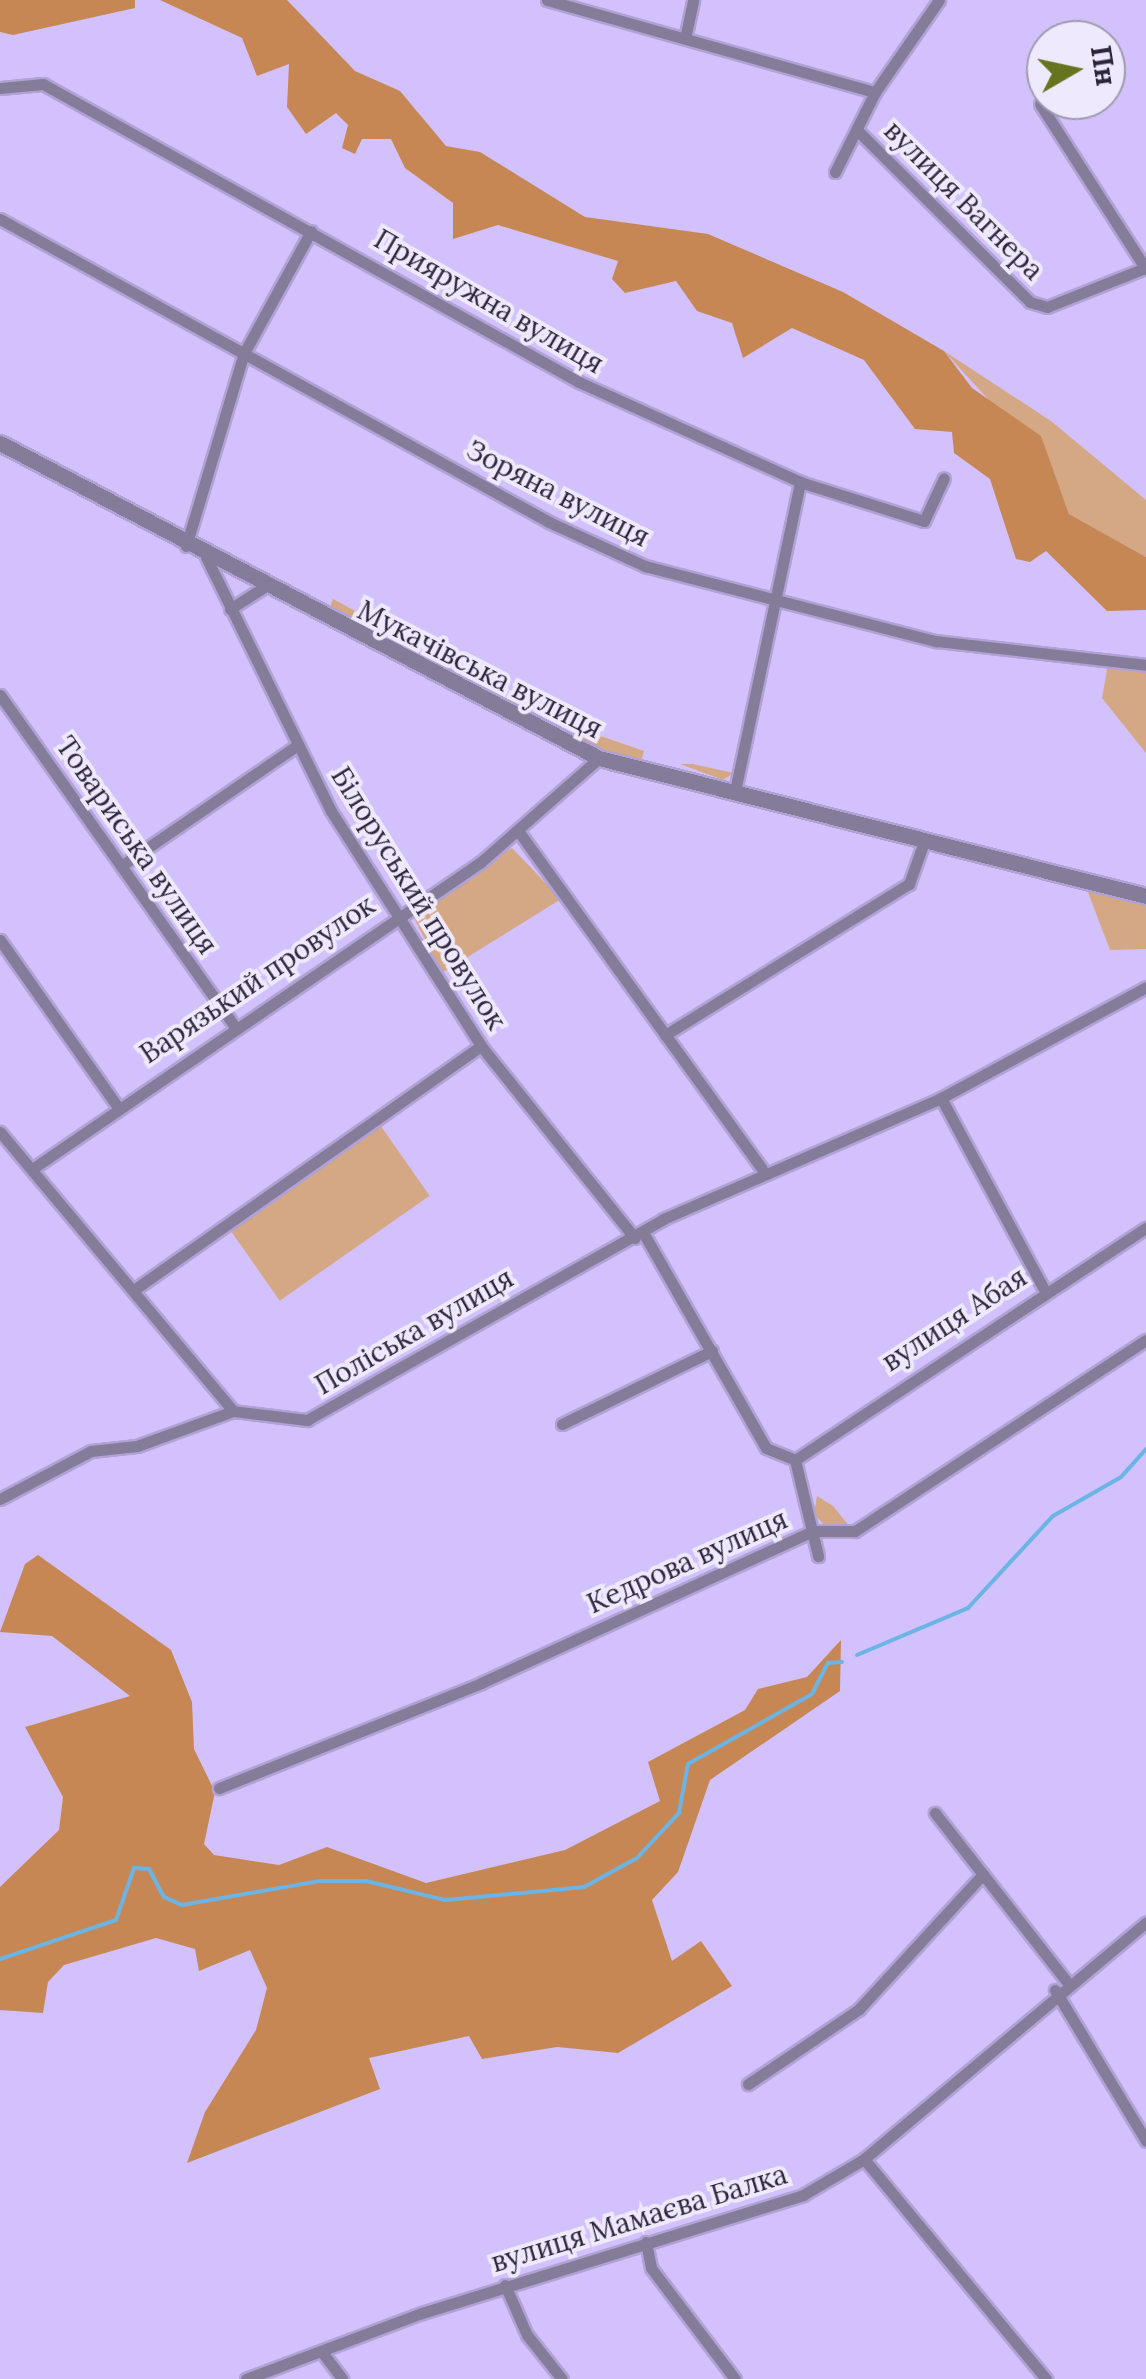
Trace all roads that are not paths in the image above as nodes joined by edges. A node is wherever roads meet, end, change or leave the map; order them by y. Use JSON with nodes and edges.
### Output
{"nodes":[{"id":1,"x":547,"y":0,"type":"edge"},
{"id":2,"x":693,"y":0,"type":"edge"},
{"id":3,"x":939,"y":0,"type":"edge"},
{"id":4,"x":686,"y":34,"type":"junction"},
{"id":5,"x":0,"y":88,"type":"edge"},
{"id":6,"x":875,"y":92,"type":"junction"},
{"id":7,"x":1050,"y":120,"type":"edge"},
{"id":8,"x":859,"y":132,"type":"junction"},
{"id":9,"x":835,"y":172,"type":"dead end"},
{"id":10,"x":0,"y":219,"type":"edge"},
{"id":11,"x":310,"y":230,"type":"junction"},
{"id":12,"x":1146,"y":269,"type":"edge"},
{"id":13,"x":244,"y":353,"type":"junction"},
{"id":14,"x":0,"y":444,"type":"edge"},
{"id":15,"x":944,"y":478,"type":"dead end"},
{"id":16,"x":800,"y":482,"type":"junction"},
{"id":17,"x":186,"y":546,"type":"junction"},
{"id":18,"x":206,"y":557,"type":"junction"},
{"id":19,"x":264,"y":587,"type":"junction"},
{"id":20,"x":773,"y":598,"type":"junction"},
{"id":21,"x":230,"y":610,"type":"junction"},
{"id":22,"x":1146,"y":665,"type":"edge"},
{"id":23,"x":0,"y":696,"type":"edge"},
{"id":24,"x":295,"y":747,"type":"junction"},
{"id":25,"x":599,"y":758,"type":"junction"},
{"id":26,"x":735,"y":792,"type":"junction"},
{"id":27,"x":518,"y":832,"type":"junction"},
{"id":28,"x":926,"y":838,"type":"junction"},
{"id":29,"x":122,"y":866,"type":"junction"},
{"id":30,"x":1146,"y":896,"type":"edge"},
{"id":31,"x":398,"y":913,"type":"junction"},
{"id":32,"x":0,"y":940,"type":"edge"},
{"id":33,"x":1146,"y":986,"type":"edge"},
{"id":34,"x":233,"y":1024,"type":"junction"},
{"id":35,"x":665,"y":1035,"type":"junction"},
{"id":36,"x":481,"y":1046,"type":"junction"},
{"id":37,"x":941,"y":1098,"type":"junction"},
{"id":38,"x":117,"y":1106,"type":"junction"},
{"id":39,"x":0,"y":1132,"type":"edge"},
{"id":40,"x":34,"y":1167,"type":"junction"},
{"id":41,"x":762,"y":1169,"type":"junction"},
{"id":42,"x":1146,"y":1228,"type":"edge"},
{"id":43,"x":640,"y":1236,"type":"junction"},
{"id":44,"x":138,"y":1286,"type":"junction"},
{"id":45,"x":1044,"y":1291,"type":"junction"},
{"id":46,"x":1146,"y":1340,"type":"edge"},
{"id":47,"x":712,"y":1352,"type":"junction"},
{"id":48,"x":233,"y":1411,"type":"junction"},
{"id":49,"x":562,"y":1424,"type":"dead end"},
{"id":50,"x":794,"y":1460,"type":"junction"},
{"id":51,"x":0,"y":1499,"type":"edge"},
{"id":52,"x":813,"y":1531,"type":"junction"},
{"id":53,"x":818,"y":1556,"type":"dead end"},
{"id":54,"x":220,"y":1788,"type":"dead end"},
{"id":55,"x":936,"y":1813,"type":"dead end"},
{"id":56,"x":983,"y":1874,"type":"junction"},
{"id":57,"x":1146,"y":1922,"type":"edge"},
{"id":58,"x":1061,"y":1986,"type":"junction"},
{"id":59,"x":748,"y":2084,"type":"dead end"},
{"id":60,"x":1146,"y":2142,"type":"edge"},
{"id":61,"x":864,"y":2158,"type":"junction"},
{"id":62,"x":646,"y":2242,"type":"junction"},
{"id":63,"x":505,"y":2286,"type":"junction"},
{"id":64,"x":322,"y":2352,"type":"junction"},
{"id":65,"x":246,"y":2379,"type":"edge"},
{"id":66,"x":342,"y":2379,"type":"edge"},
{"id":67,"x":562,"y":2379,"type":"edge"},
{"id":68,"x":735,"y":2379,"type":"edge"},
{"id":69,"x":1046,"y":2379,"type":"edge"}],
"edges":[{"from":1,"to":4,"type":"street"},
{"from":2,"to":4,"type":"street"},
{"from":3,"to":6,"type":"street","name":"вулиця Вагнера"},
{"from":4,"to":6,"type":"street"},
{"from":5,"to":11,"type":"street","name":"Прияружна вулиця"},
{"from":6,"to":8,"type":"street","name":"вулиця Вагнера"},
{"from":7,"to":12,"type":"street"},
{"from":8,"to":9,"type":"street","name":"вулиця Вагнера"},
{"from":8,"to":12,"type":"street","name":"вулиця Вагнера"},
{"from":10,"to":13,"type":"street","name":"Зоряна вулиця"},
{"from":11,"to":13,"type":"street"},
{"from":11,"to":16,"type":"street","name":"Прияружна вулиця"},
{"from":13,"to":17,"type":"street"},
{"from":13,"to":20,"type":"street","name":"Зоряна вулиця"},
{"from":14,"to":17,"type":"street","name":"Мукачівська вулиця"},
{"from":15,"to":16,"type":"street","name":"Прияружна вулиця"},
{"from":16,"to":20,"type":"street"},
{"from":17,"to":18,"type":"street","name":"Мукачівська вулиця"},
{"from":18,"to":19,"type":"street","name":"Мукачівська вулиця"},
{"from":18,"to":21,"type":"street","name":"Білоруський провулок"},
{"from":19,"to":21,"type":"street"},
{"from":19,"to":25,"type":"street","name":"Мукачівська вулиця"},
{"from":20,"to":22,"type":"street","name":"Зоряна вулиця"},
{"from":20,"to":26,"type":"street"},
{"from":21,"to":24,"type":"street","name":"Білоруський провулок"},
{"from":23,"to":29,"type":"street","name":"Товариська вулиця"},
{"from":24,"to":29,"type":"street"},
{"from":24,"to":31,"type":"street","name":"Білоруський провулок"},
{"from":25,"to":26,"type":"street","name":"Мукачівська вулиця"},
{"from":25,"to":27,"type":"street","name":"Варязький провулок"},
{"from":26,"to":28,"type":"street","name":"Мукачівська вулиця"},
{"from":27,"to":31,"type":"street","name":"Варязький провулок"},
{"from":27,"to":35,"type":"street"},
{"from":28,"to":30,"type":"street","name":"Мукачівська вулиця"},
{"from":28,"to":35,"type":"street"},
{"from":29,"to":34,"type":"street","name":"Товариська вулиця"},
{"from":31,"to":34,"type":"street","name":"Варязький провулок"},
{"from":31,"to":36,"type":"street","name":"Білоруський провулок"},
{"from":32,"to":38,"type":"street"},
{"from":33,"to":37,"type":"street","name":"Поліська вулиця"},
{"from":34,"to":38,"type":"street","name":"Варязький провулок"},
{"from":35,"to":41,"type":"street"},
{"from":36,"to":43,"type":"street","name":"Білоруський провулок"},
{"from":36,"to":44,"type":"street"},
{"from":37,"to":41,"type":"street","name":"Поліська вулиця"},
{"from":37,"to":45,"type":"street"},
{"from":38,"to":40,"type":"street","name":"Варязький провулок"},
{"from":39,"to":40,"type":"street"},
{"from":40,"to":44,"type":"street"},
{"from":41,"to":43,"type":"street","name":"Поліська вулиця"},
{"from":42,"to":45,"type":"street","name":"вулиця Абая"},
{"from":43,"to":47,"type":"street","name":"Білоруський провулок"},
{"from":43,"to":48,"type":"street","name":"Поліська вулиця"},
{"from":44,"to":48,"type":"street"},
{"from":45,"to":50,"type":"street","name":"вулиця Абая"},
{"from":46,"to":52,"type":"street","name":"Кедрова вулиця"},
{"from":47,"to":49,"type":"street"},
{"from":47,"to":50,"type":"street","name":"Білоруський провулок"},
{"from":48,"to":51,"type":"street"},
{"from":50,"to":52,"type":"street"},
{"from":52,"to":53,"type":"street"},
{"from":52,"to":54,"type":"street","name":"Кедрова вулиця"},
{"from":55,"to":56,"type":"street"},
{"from":56,"to":58,"type":"street"},
{"from":56,"to":59,"type":"street"},
{"from":57,"to":58,"type":"street","name":"вулиця Мамаєва Балка"},
{"from":58,"to":60,"type":"street"},
{"from":58,"to":61,"type":"street","name":"вулиця Мамаєва Балка"},
{"from":61,"to":62,"type":"street","name":"вулиця Мамаєва Балка"},
{"from":61,"to":69,"type":"street"},
{"from":62,"to":63,"type":"street","name":"вулиця Мамаєва Балка"},
{"from":62,"to":68,"type":"street"},
{"from":63,"to":64,"type":"street","name":"вулиця Мамаєва Балка"},
{"from":63,"to":67,"type":"street"},
{"from":64,"to":65,"type":"street","name":"вулиця Мамаєва Балка"},
{"from":64,"to":66,"type":"street"}]}
